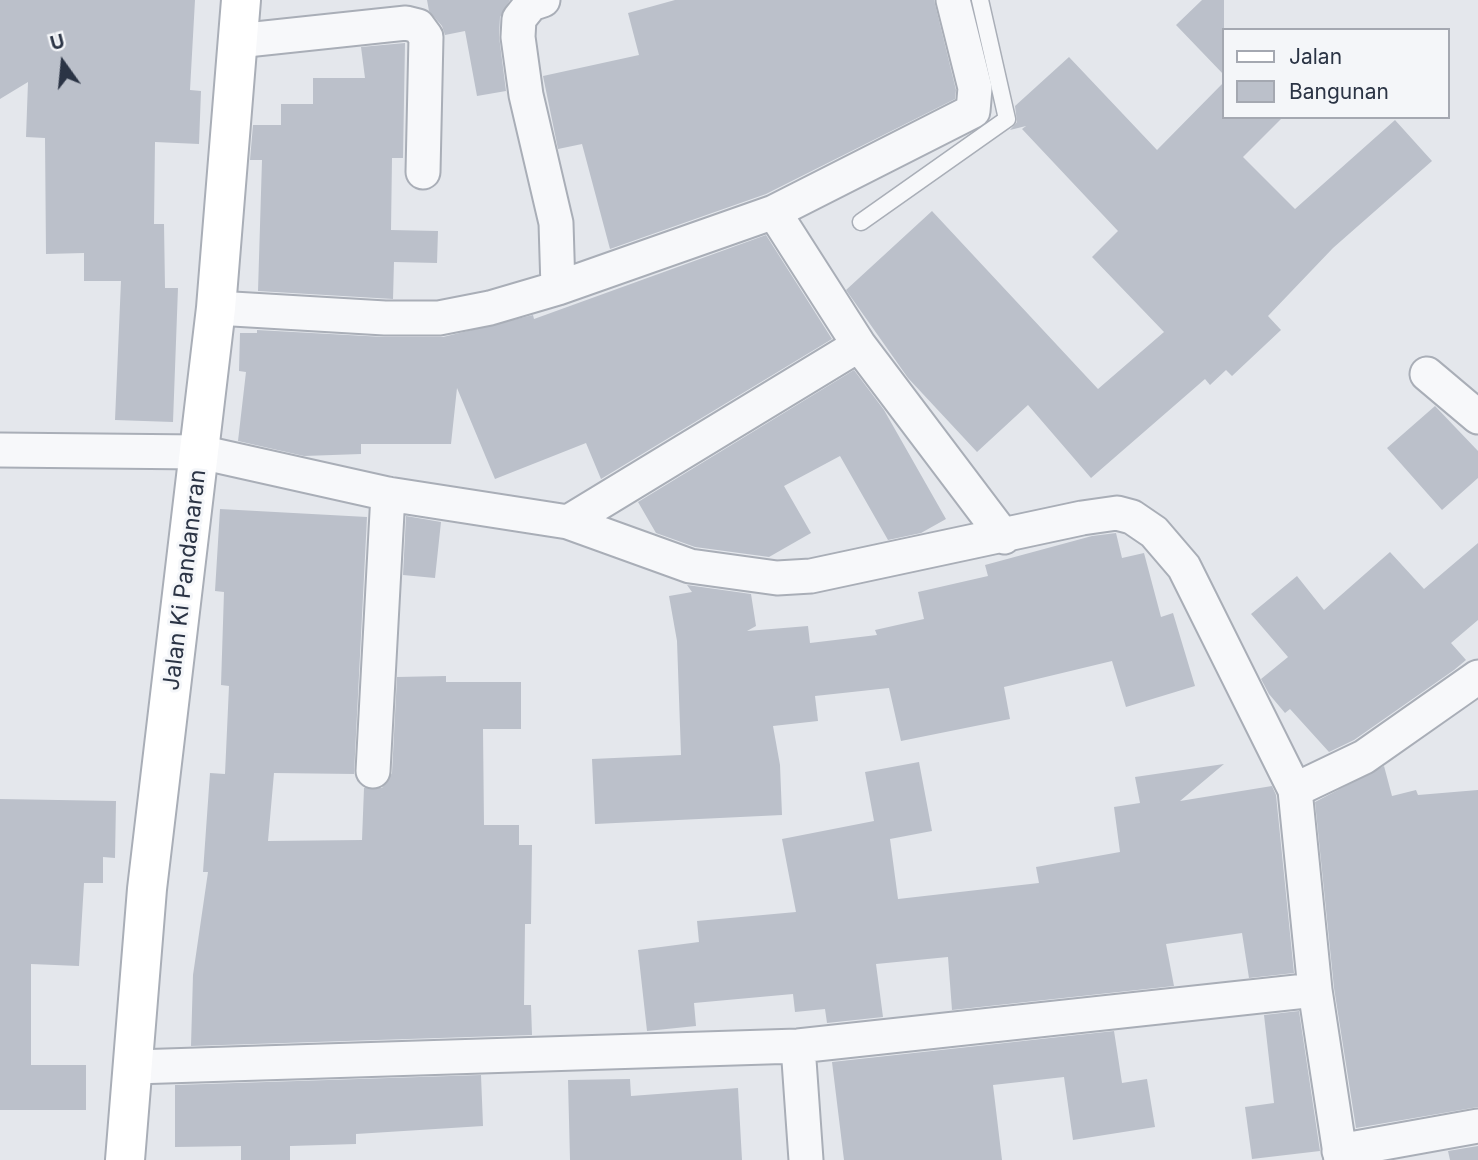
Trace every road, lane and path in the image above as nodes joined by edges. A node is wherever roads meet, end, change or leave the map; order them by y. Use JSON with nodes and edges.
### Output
{"nodes":[{"id":1,"x":241,"y":0,"type":"edge"},
{"id":2,"x":543,"y":0,"type":"edge"},
{"id":3,"x":953,"y":0,"type":"edge"},
{"id":4,"x":980,"y":0,"type":"edge"},
{"id":5,"x":237,"y":41,"type":"junction"},
{"id":6,"x":423,"y":172,"type":"dead end"},
{"id":7,"x":774,"y":212,"type":"junction"},
{"id":8,"x":861,"y":222,"type":"dead end"},
{"id":9,"x":558,"y":288,"type":"junction"},
{"id":10,"x":216,"y":308,"type":"junction"},
{"id":11,"x":859,"y":345,"type":"junction"},
{"id":12,"x":1427,"y":374,"type":"dead end"},
{"id":13,"x":1478,"y":417,"type":"edge"},
{"id":14,"x":0,"y":450,"type":"edge"},
{"id":15,"x":200,"y":452,"type":"junction"},
{"id":16,"x":388,"y":494,"type":"junction"},
{"id":17,"x":568,"y":522,"type":"junction"},
{"id":18,"x":1004,"y":537,"type":"junction"},
{"id":19,"x":1478,"y":677,"type":"edge"},
{"id":20,"x":373,"y":771,"type":"dead end"},
{"id":21,"x":1295,"y":790,"type":"junction"},
{"id":22,"x":1315,"y":990,"type":"junction"},
{"id":23,"x":797,"y":1046,"type":"junction"},
{"id":24,"x":134,"y":1067,"type":"junction"},
{"id":25,"x":1478,"y":1126,"type":"edge"},
{"id":26,"x":1340,"y":1156,"type":"edge"},
{"id":27,"x":125,"y":1160,"type":"edge"},
{"id":28,"x":806,"y":1160,"type":"edge"}],
"edges":[{"from":1,"to":5,"type":"main road","name":"Jalan Ki Pandanaran"},
{"from":2,"to":9,"type":"street"},
{"from":3,"to":7,"type":"street"},
{"from":4,"to":8,"type":"lane"},
{"from":5,"to":6,"type":"street"},
{"from":5,"to":10,"type":"main road","name":"Jalan Ki Pandanaran"},
{"from":7,"to":9,"type":"street"},
{"from":7,"to":11,"type":"street"},
{"from":9,"to":10,"type":"street"},
{"from":10,"to":15,"type":"main road","name":"Jalan Ki Pandanaran"},
{"from":11,"to":17,"type":"street"},
{"from":11,"to":18,"type":"street"},
{"from":12,"to":13,"type":"street"},
{"from":14,"to":15,"type":"street"},
{"from":15,"to":16,"type":"street"},
{"from":15,"to":24,"type":"main road","name":"Jalan Ki Pandanaran"},
{"from":16,"to":17,"type":"street"},
{"from":16,"to":20,"type":"street"},
{"from":17,"to":18,"type":"street"},
{"from":18,"to":21,"type":"street"},
{"from":19,"to":21,"type":"street"},
{"from":21,"to":22,"type":"street"},
{"from":22,"to":23,"type":"street"},
{"from":22,"to":26,"type":"street"},
{"from":23,"to":24,"type":"street"},
{"from":23,"to":28,"type":"street"},
{"from":24,"to":27,"type":"main road","name":"Jalan Ki Pandanaran"},
{"from":25,"to":26,"type":"street"}]}
